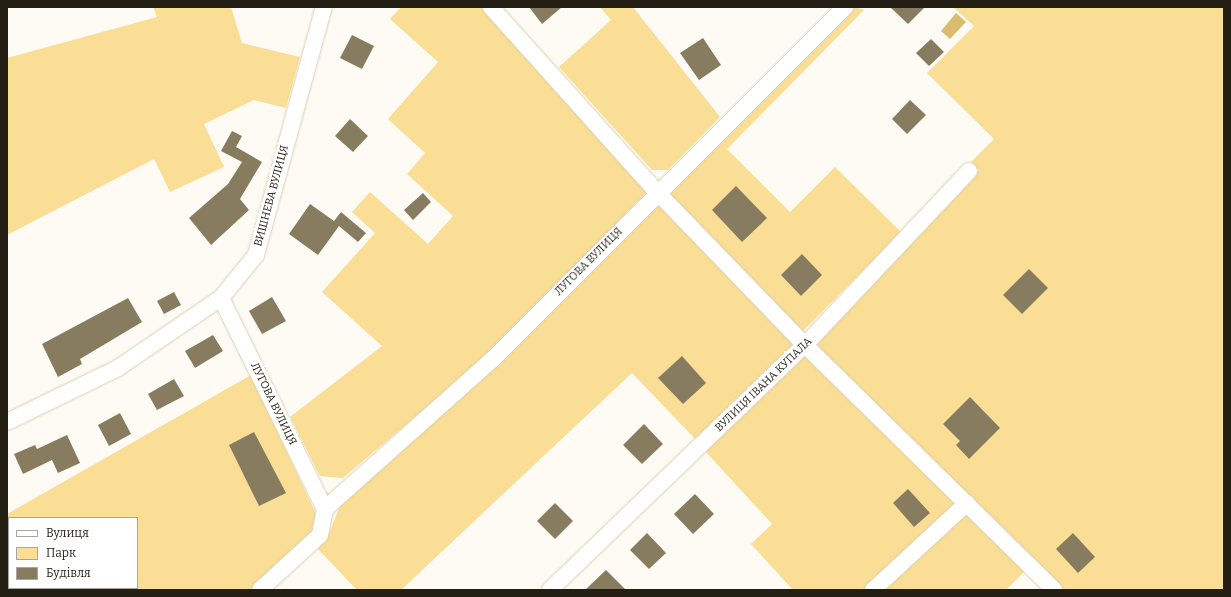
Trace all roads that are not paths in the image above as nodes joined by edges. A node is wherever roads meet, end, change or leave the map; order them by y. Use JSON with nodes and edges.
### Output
{"nodes":[{"id":1,"x":324,"y":7,"type":"edge"},
{"id":2,"x":491,"y":7,"type":"edge"},
{"id":3,"x":845,"y":7,"type":"edge"},
{"id":4,"x":969,"y":171,"type":"dead end"},
{"id":5,"x":658,"y":193,"type":"junction"},
{"id":6,"x":221,"y":298,"type":"junction"},
{"id":7,"x":805,"y":345,"type":"junction"},
{"id":8,"x":7,"y":422,"type":"edge"},
{"id":9,"x":967,"y":503,"type":"junction"},
{"id":10,"x":325,"y":509,"type":"junction"},
{"id":11,"x":260,"y":590,"type":"edge"},
{"id":12,"x":550,"y":590,"type":"edge"},
{"id":13,"x":873,"y":590,"type":"edge"},
{"id":14,"x":1054,"y":590,"type":"edge"}],
"edges":[{"from":1,"to":6,"type":"street","name":"ВИШНЕВА ВУЛИЦЯ"},
{"from":2,"to":5,"type":"street"},
{"from":3,"to":5,"type":"street","name":"ЛУГОВА ВУЛИЦЯ"},
{"from":4,"to":7,"type":"street","name":"ВУЛИЦЯ ІВАНА КУПАЛА"},
{"from":5,"to":7,"type":"street"},
{"from":5,"to":10,"type":"street","name":"ЛУГОВА ВУЛИЦЯ"},
{"from":6,"to":8,"type":"street","name":"ВИШНЕВА ВУЛИЦЯ"},
{"from":6,"to":10,"type":"street","name":"ЛУГОВА ВУЛИЦЯ"},
{"from":7,"to":9,"type":"street"},
{"from":7,"to":12,"type":"street","name":"ВУЛИЦЯ ІВАНА КУПАЛА"},
{"from":9,"to":13,"type":"street"},
{"from":9,"to":14,"type":"street"},
{"from":10,"to":11,"type":"street"}]}
